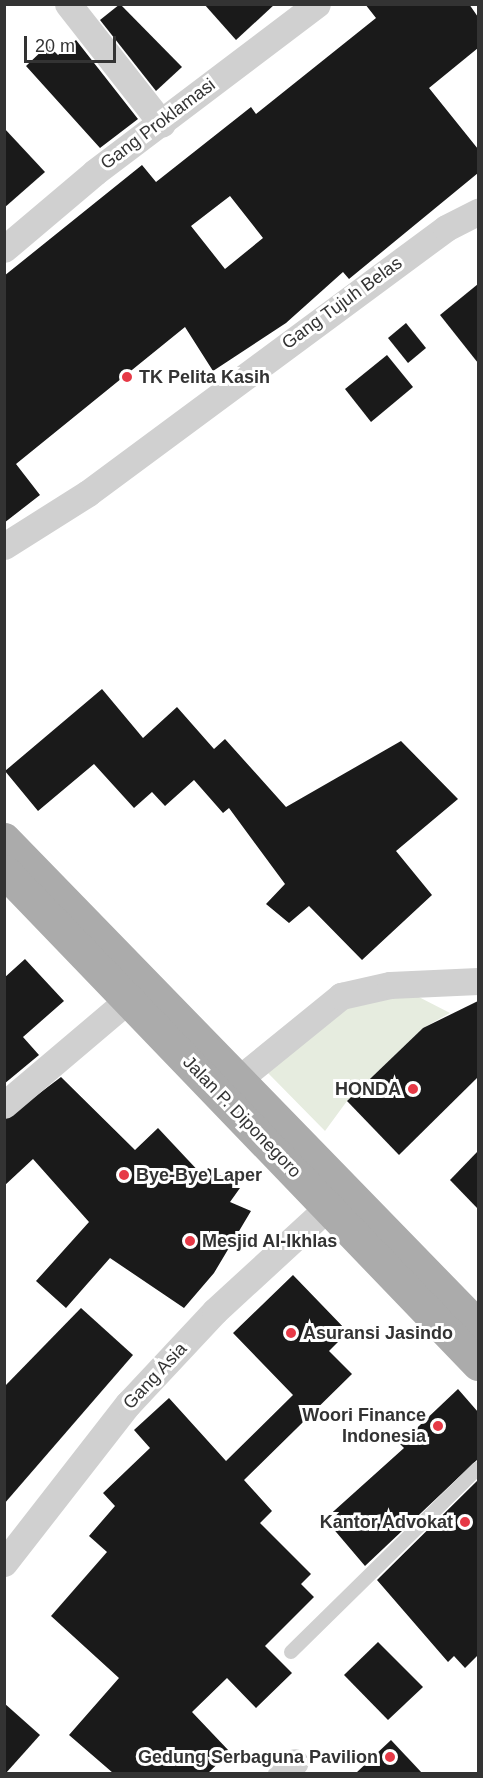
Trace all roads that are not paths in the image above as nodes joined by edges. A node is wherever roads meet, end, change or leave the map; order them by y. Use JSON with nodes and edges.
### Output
{"nodes":[{"id":1,"x":68,"y":4,"type":"edge"},
{"id":2,"x":317,"y":4,"type":"edge"},
{"id":3,"x":162,"y":124,"type":"junction"},
{"id":4,"x":478,"y":212,"type":"edge"},
{"id":5,"x":4,"y":249,"type":"edge"},
{"id":6,"x":4,"y":546,"type":"edge"},
{"id":7,"x":4,"y":839,"type":"edge"},
{"id":8,"x":4,"y":872,"type":"edge"},
{"id":9,"x":478,"y":981,"type":"edge"},
{"id":10,"x":138,"y":991,"type":"junction"},
{"id":11,"x":239,"y":1079,"type":"junction"},
{"id":12,"x":4,"y":1106,"type":"edge"},
{"id":13,"x":327,"y":1208,"type":"junction"},
{"id":14,"x":478,"y":1326,"type":"edge"},
{"id":15,"x":478,"y":1364,"type":"edge"},
{"id":16,"x":478,"y":1468,"type":"edge"},
{"id":17,"x":4,"y":1563,"type":"edge"},
{"id":18,"x":291,"y":1652,"type":"dead end"}],
"edges":[{"from":1,"to":3,"type":"street"},
{"from":2,"to":3,"type":"street","name":"Gang Proklamasi"},
{"from":3,"to":5,"type":"street","name":"Gang Proklamasi"},
{"from":4,"to":6,"type":"street","name":"Gang Tujuh Belas"},
{"from":7,"to":10,"type":"main road","name":"Jalan P. Diponegoro"},
{"from":8,"to":10,"type":"main road","name":"Jalan P. Diponegoro"},
{"from":9,"to":11,"type":"street"},
{"from":10,"to":11,"type":"main road","name":"Jalan P. Diponegoro"},
{"from":10,"to":12,"type":"street"},
{"from":10,"to":13,"type":"main road","name":"Jalan P. Diponegoro"},
{"from":11,"to":14,"type":"main road","name":"Jalan P. Diponegoro"},
{"from":13,"to":15,"type":"main road","name":"Jalan P. Diponegoro"},
{"from":13,"to":17,"type":"street","name":"Gang Asia"},
{"from":16,"to":18,"type":"lane"}]}
